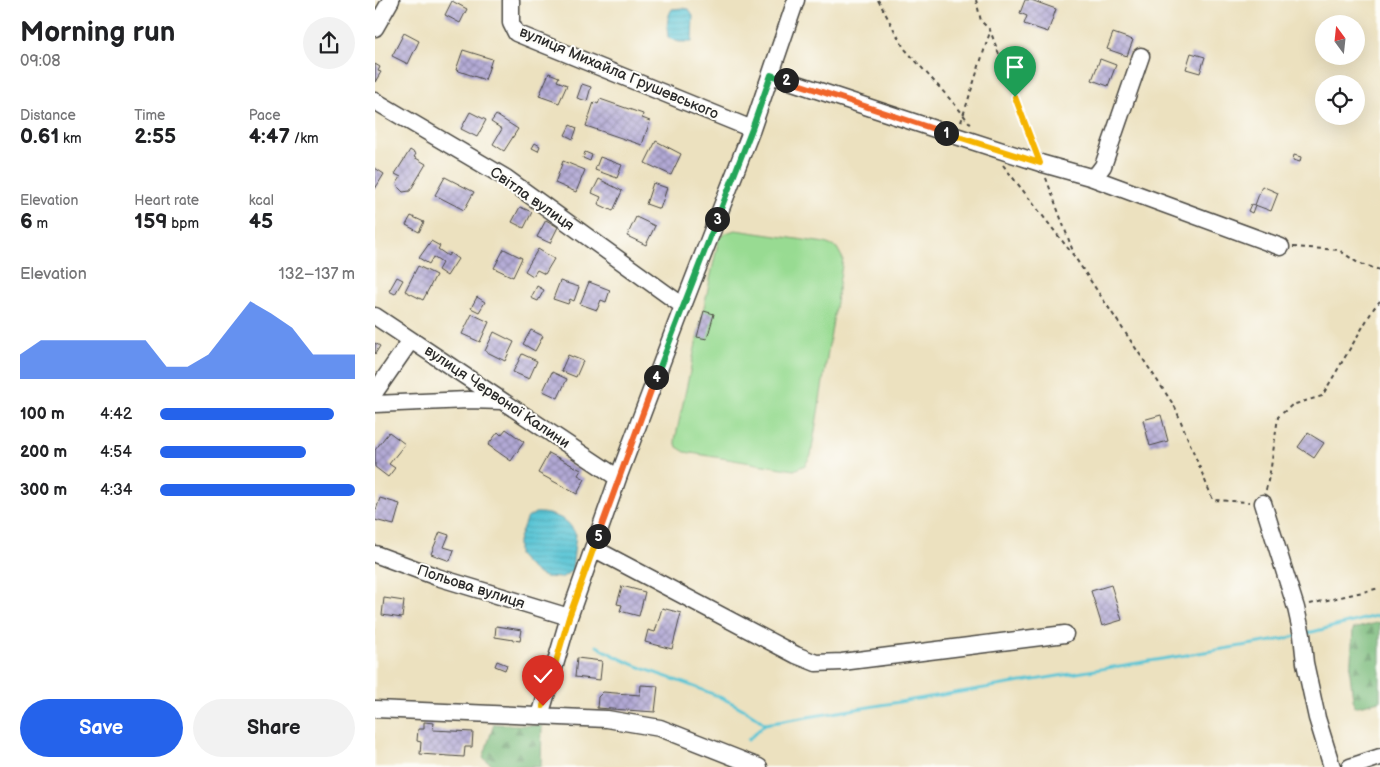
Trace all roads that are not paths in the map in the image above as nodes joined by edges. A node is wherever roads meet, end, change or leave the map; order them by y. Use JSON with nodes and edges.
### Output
{"nodes":[{"id":1,"x":391,"y":0,"type":"edge"},
{"id":2,"x":511,"y":0,"type":"edge"},
{"id":3,"x":797,"y":0,"type":"edge"},
{"id":4,"x":375,"y":28,"type":"edge"},
{"id":5,"x":1141,"y":56,"type":"dead end"},
{"id":6,"x":771,"y":75,"type":"junction"},
{"id":7,"x":375,"y":101,"type":"edge"},
{"id":8,"x":752,"y":129,"type":"junction"},
{"id":9,"x":1090,"y":177,"type":"junction"},
{"id":10,"x":1281,"y":247,"type":"road end"},
{"id":11,"x":683,"y":306,"type":"junction"},
{"id":12,"x":375,"y":316,"type":"edge"},
{"id":13,"x":411,"y":340,"type":"junction"},
{"id":14,"x":375,"y":392,"type":"edge"},
{"id":15,"x":502,"y":401,"type":"junction"},
{"id":16,"x":375,"y":404,"type":"edge"},
{"id":17,"x":618,"y":478,"type":"junction"},
{"id":18,"x":1263,"y":503,"type":"road end"},
{"id":19,"x":593,"y":548,"type":"junction"},
{"id":20,"x":375,"y":554,"type":"edge"},
{"id":21,"x":569,"y":617,"type":"junction"},
{"id":22,"x":1065,"y":634,"type":"dead end"},
{"id":23,"x":375,"y":709,"type":"edge"},
{"id":24,"x":540,"y":716,"type":"junction"},
{"id":25,"x":1380,"y":757,"type":"edge"},
{"id":26,"x":759,"y":767,"type":"edge"},
{"id":27,"x":1332,"y":767,"type":"edge"},
{"id":28,"x":1350,"y":767,"type":"edge"}],
"edges":[{"from":1,"to":4,"type":"street"},
{"from":2,"to":8,"type":"street","name":"вулиця Михайла Грушевського"},
{"from":3,"to":6,"type":"street"},
{"from":5,"to":9,"type":"street"},
{"from":6,"to":8,"type":"street"},
{"from":6,"to":9,"type":"street"},
{"from":7,"to":11,"type":"street","name":"Світла вулиця"},
{"from":8,"to":11,"type":"street"},
{"from":9,"to":10,"type":"street"},
{"from":11,"to":17,"type":"street"},
{"from":12,"to":13,"type":"street","name":"вулиця Червоної Калини"},
{"from":13,"to":14,"type":"street"},
{"from":13,"to":15,"type":"street","name":"вулиця Червоної Калини"},
{"from":15,"to":16,"type":"street"},
{"from":15,"to":17,"type":"street","name":"вулиця Червоної Калини"},
{"from":17,"to":19,"type":"street"},
{"from":18,"to":27,"type":"street"},
{"from":19,"to":21,"type":"street"},
{"from":19,"to":22,"type":"street"},
{"from":20,"to":21,"type":"street","name":"Польова вулиця"},
{"from":21,"to":24,"type":"street"},
{"from":23,"to":24,"type":"street"},
{"from":24,"to":26,"type":"street"},
{"from":25,"to":28,"type":"street"}]}
